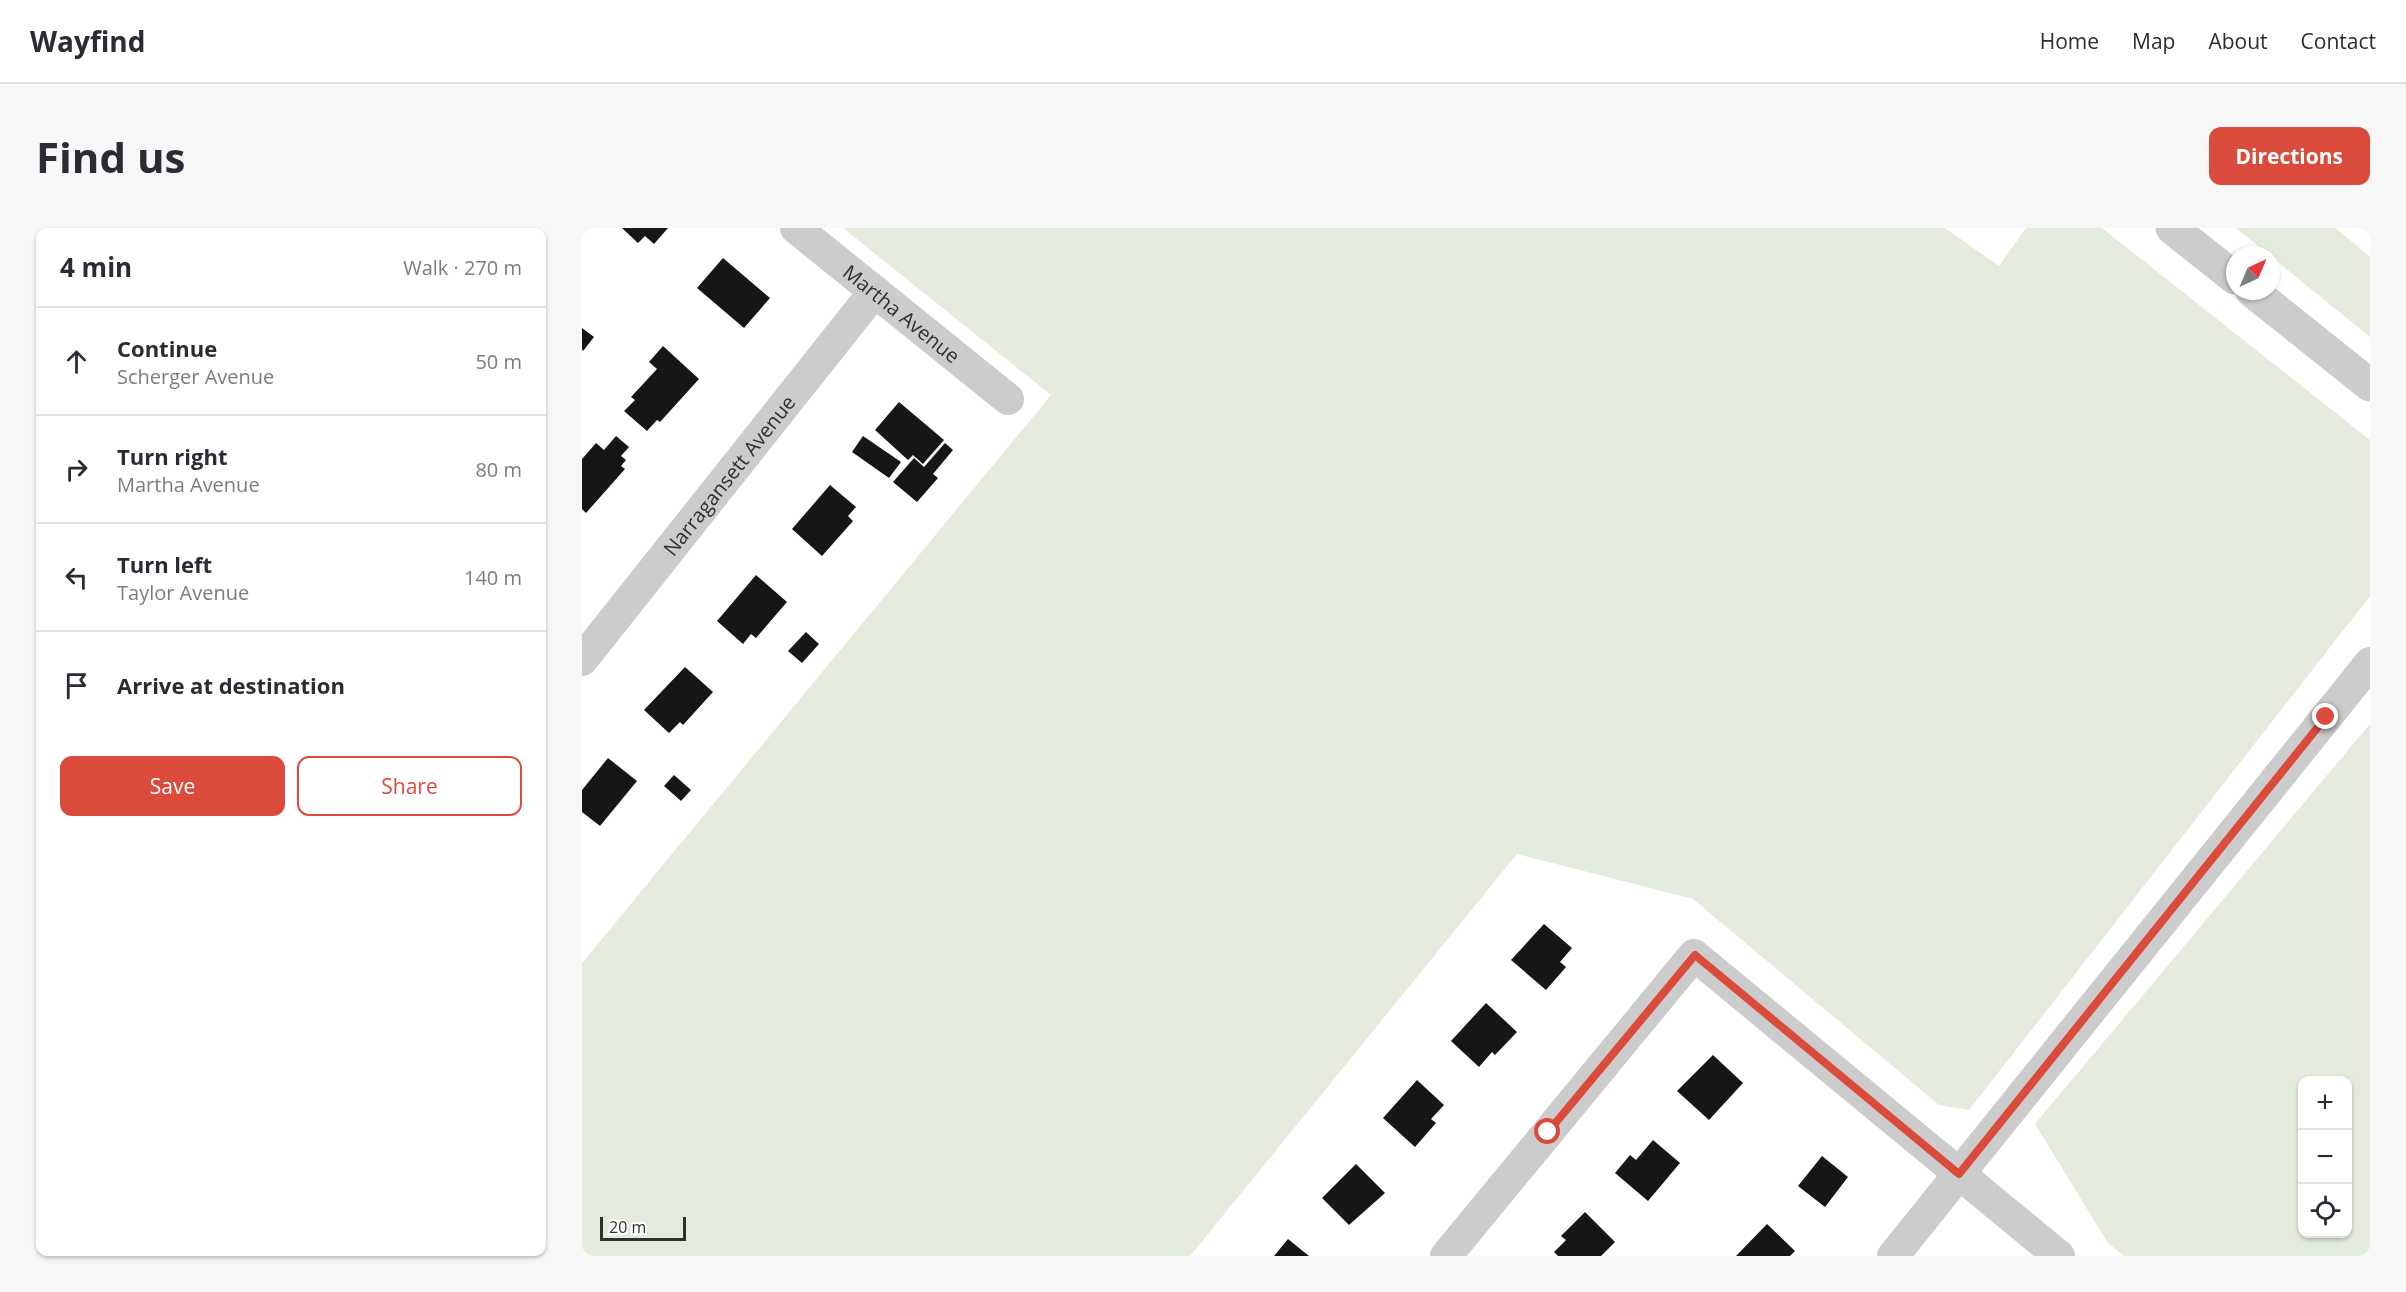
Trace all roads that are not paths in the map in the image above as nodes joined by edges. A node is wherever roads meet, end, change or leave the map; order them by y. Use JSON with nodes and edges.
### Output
{"nodes":[{"id":1,"x":796,"y":228,"type":"edge"},
{"id":2,"x":2172,"y":228,"type":"edge"},
{"id":3,"x":2226,"y":271,"type":"edge"},
{"id":4,"x":875,"y":291,"type":"junction"},
{"id":5,"x":2263,"y":300,"type":"edge"},
{"id":6,"x":2370,"y":385,"type":"edge"},
{"id":7,"x":1008,"y":399,"type":"dead end"},
{"id":8,"x":582,"y":660,"type":"edge"},
{"id":9,"x":2370,"y":663,"type":"edge"},
{"id":10,"x":1959,"y":1174,"type":"junction"},
{"id":11,"x":1446,"y":1256,"type":"edge"},
{"id":12,"x":1893,"y":1256,"type":"edge"},
{"id":13,"x":2059,"y":1256,"type":"edge"}],
"edges":[{"from":1,"to":4,"type":"street","name":"Martha Avenue"},
{"from":2,"to":3,"type":"street"},
{"from":4,"to":7,"type":"street","name":"Martha Avenue"},
{"from":4,"to":8,"type":"street","name":"Narragansett Avenue"},
{"from":5,"to":6,"type":"street"},
{"from":9,"to":10,"type":"street"},
{"from":10,"to":11,"type":"street"},
{"from":10,"to":12,"type":"street"},
{"from":10,"to":13,"type":"street"}]}
